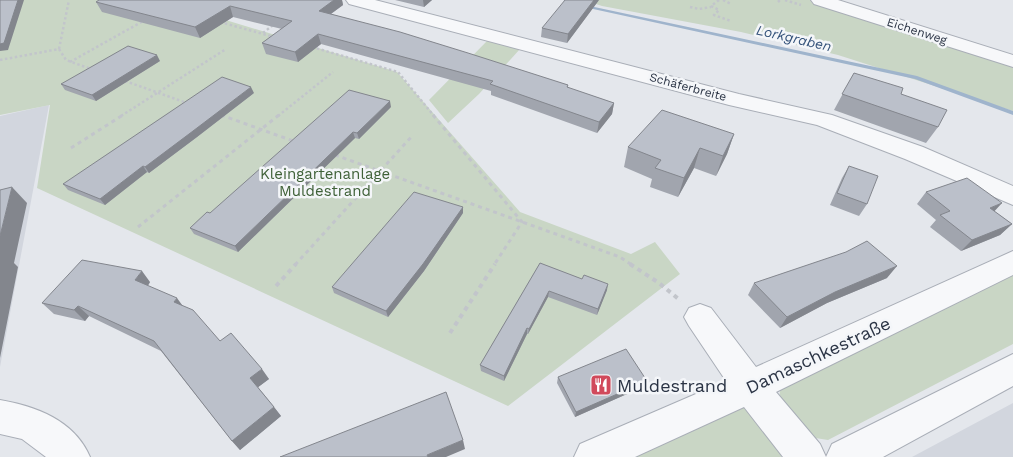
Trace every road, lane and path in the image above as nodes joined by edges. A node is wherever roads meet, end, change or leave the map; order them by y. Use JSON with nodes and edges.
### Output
{"nodes":[{"id":1,"x":69,"y":0,"type":"edge"},
{"id":2,"x":355,"y":0,"type":"edge"},
{"id":3,"x":721,"y":0,"type":"edge"},
{"id":4,"x":824,"y":1,"type":"edge"},
{"id":5,"x":731,"y":4,"type":"dead end"},
{"id":6,"x":711,"y":6,"type":"junction"},
{"id":7,"x":690,"y":7,"type":"dead end"},
{"id":8,"x":152,"y":16,"type":"edge"},
{"id":9,"x":217,"y":21,"type":"edge"},
{"id":10,"x":730,"y":21,"type":"dead end"},
{"id":11,"x":276,"y":22,"type":"edge"},
{"id":12,"x":262,"y":34,"type":"junction"},
{"id":13,"x":281,"y":39,"type":"edge"},
{"id":14,"x":309,"y":46,"type":"edge"},
{"id":15,"x":59,"y":49,"type":"junction"},
{"id":16,"x":226,"y":49,"type":"dead end"},
{"id":17,"x":0,"y":60,"type":"edge"},
{"id":18,"x":70,"y":62,"type":"junction"},
{"id":19,"x":1013,"y":62,"type":"edge"},
{"id":20,"x":96,"y":71,"type":"edge"},
{"id":21,"x":333,"y":72,"type":"dead end"},
{"id":22,"x":123,"y":80,"type":"edge"},
{"id":23,"x":158,"y":93,"type":"junction"},
{"id":24,"x":195,"y":106,"type":"edge"},
{"id":25,"x":214,"y":113,"type":"edge"},
{"id":26,"x":260,"y":129,"type":"junction"},
{"id":27,"x":413,"y":135,"type":"dead end"},
{"id":28,"x":302,"y":144,"type":"edge"},
{"id":29,"x":71,"y":148,"type":"dead end"},
{"id":30,"x":328,"y":153,"type":"edge"},
{"id":31,"x":380,"y":172,"type":"junction"},
{"id":32,"x":1013,"y":196,"type":"edge"},
{"id":33,"x":522,"y":222,"type":"junction"},
{"id":34,"x":138,"y":227,"type":"dead end"},
{"id":35,"x":1013,"y":262,"type":"edge"},
{"id":36,"x":276,"y":286,"type":"dead end"},
{"id":37,"x":700,"y":317,"type":"joint"},
{"id":38,"x":450,"y":333,"type":"dead end"},
{"id":39,"x":1013,"y":369,"type":"edge"},
{"id":40,"x":750,"y":387,"type":"junction"},
{"id":41,"x":0,"y":418,"type":"edge"},
{"id":42,"x":801,"y":450,"type":"edge"},
{"id":43,"x":71,"y":457,"type":"edge"},
{"id":44,"x":593,"y":457,"type":"edge"},
{"id":45,"x":845,"y":457,"type":"edge"}],
"edges":[{"from":1,"to":15,"type":"path"},
{"from":2,"to":32,"type":"street","name":"Schäferbreite"},
{"from":3,"to":5,"type":"path"},
{"from":3,"to":6,"type":"path"},
{"from":4,"to":19,"type":"street","name":"Eichenweg"},
{"from":6,"to":7,"type":"path"},
{"from":6,"to":10,"type":"path"},
{"from":8,"to":18,"type":"path"},
{"from":9,"to":12,"type":"path"},
{"from":11,"to":12,"type":"path"},
{"from":12,"to":13,"type":"path"},
{"from":14,"to":33,"type":"path"},
{"from":15,"to":17,"type":"path"},
{"from":15,"to":18,"type":"path"},
{"from":16,"to":23,"type":"path"},
{"from":18,"to":20,"type":"path"},
{"from":21,"to":26,"type":"path"},
{"from":22,"to":23,"type":"path"},
{"from":23,"to":24,"type":"path"},
{"from":23,"to":29,"type":"path"},
{"from":25,"to":26,"type":"path"},
{"from":26,"to":28,"type":"path"},
{"from":26,"to":34,"type":"path"},
{"from":27,"to":31,"type":"path"},
{"from":30,"to":31,"type":"path"},
{"from":31,"to":33,"type":"path"},
{"from":31,"to":36,"type":"path"},
{"from":33,"to":37,"type":"path"},
{"from":33,"to":38,"type":"path"},
{"from":35,"to":40,"type":"street","name":"Damaschkestraße"},
{"from":37,"to":40,"type":"street"},
{"from":39,"to":45,"type":"street"},
{"from":40,"to":42,"type":"street"},
{"from":40,"to":44,"type":"street","name":"Damaschkestraße"},
{"from":41,"to":43,"type":"street"}]}
